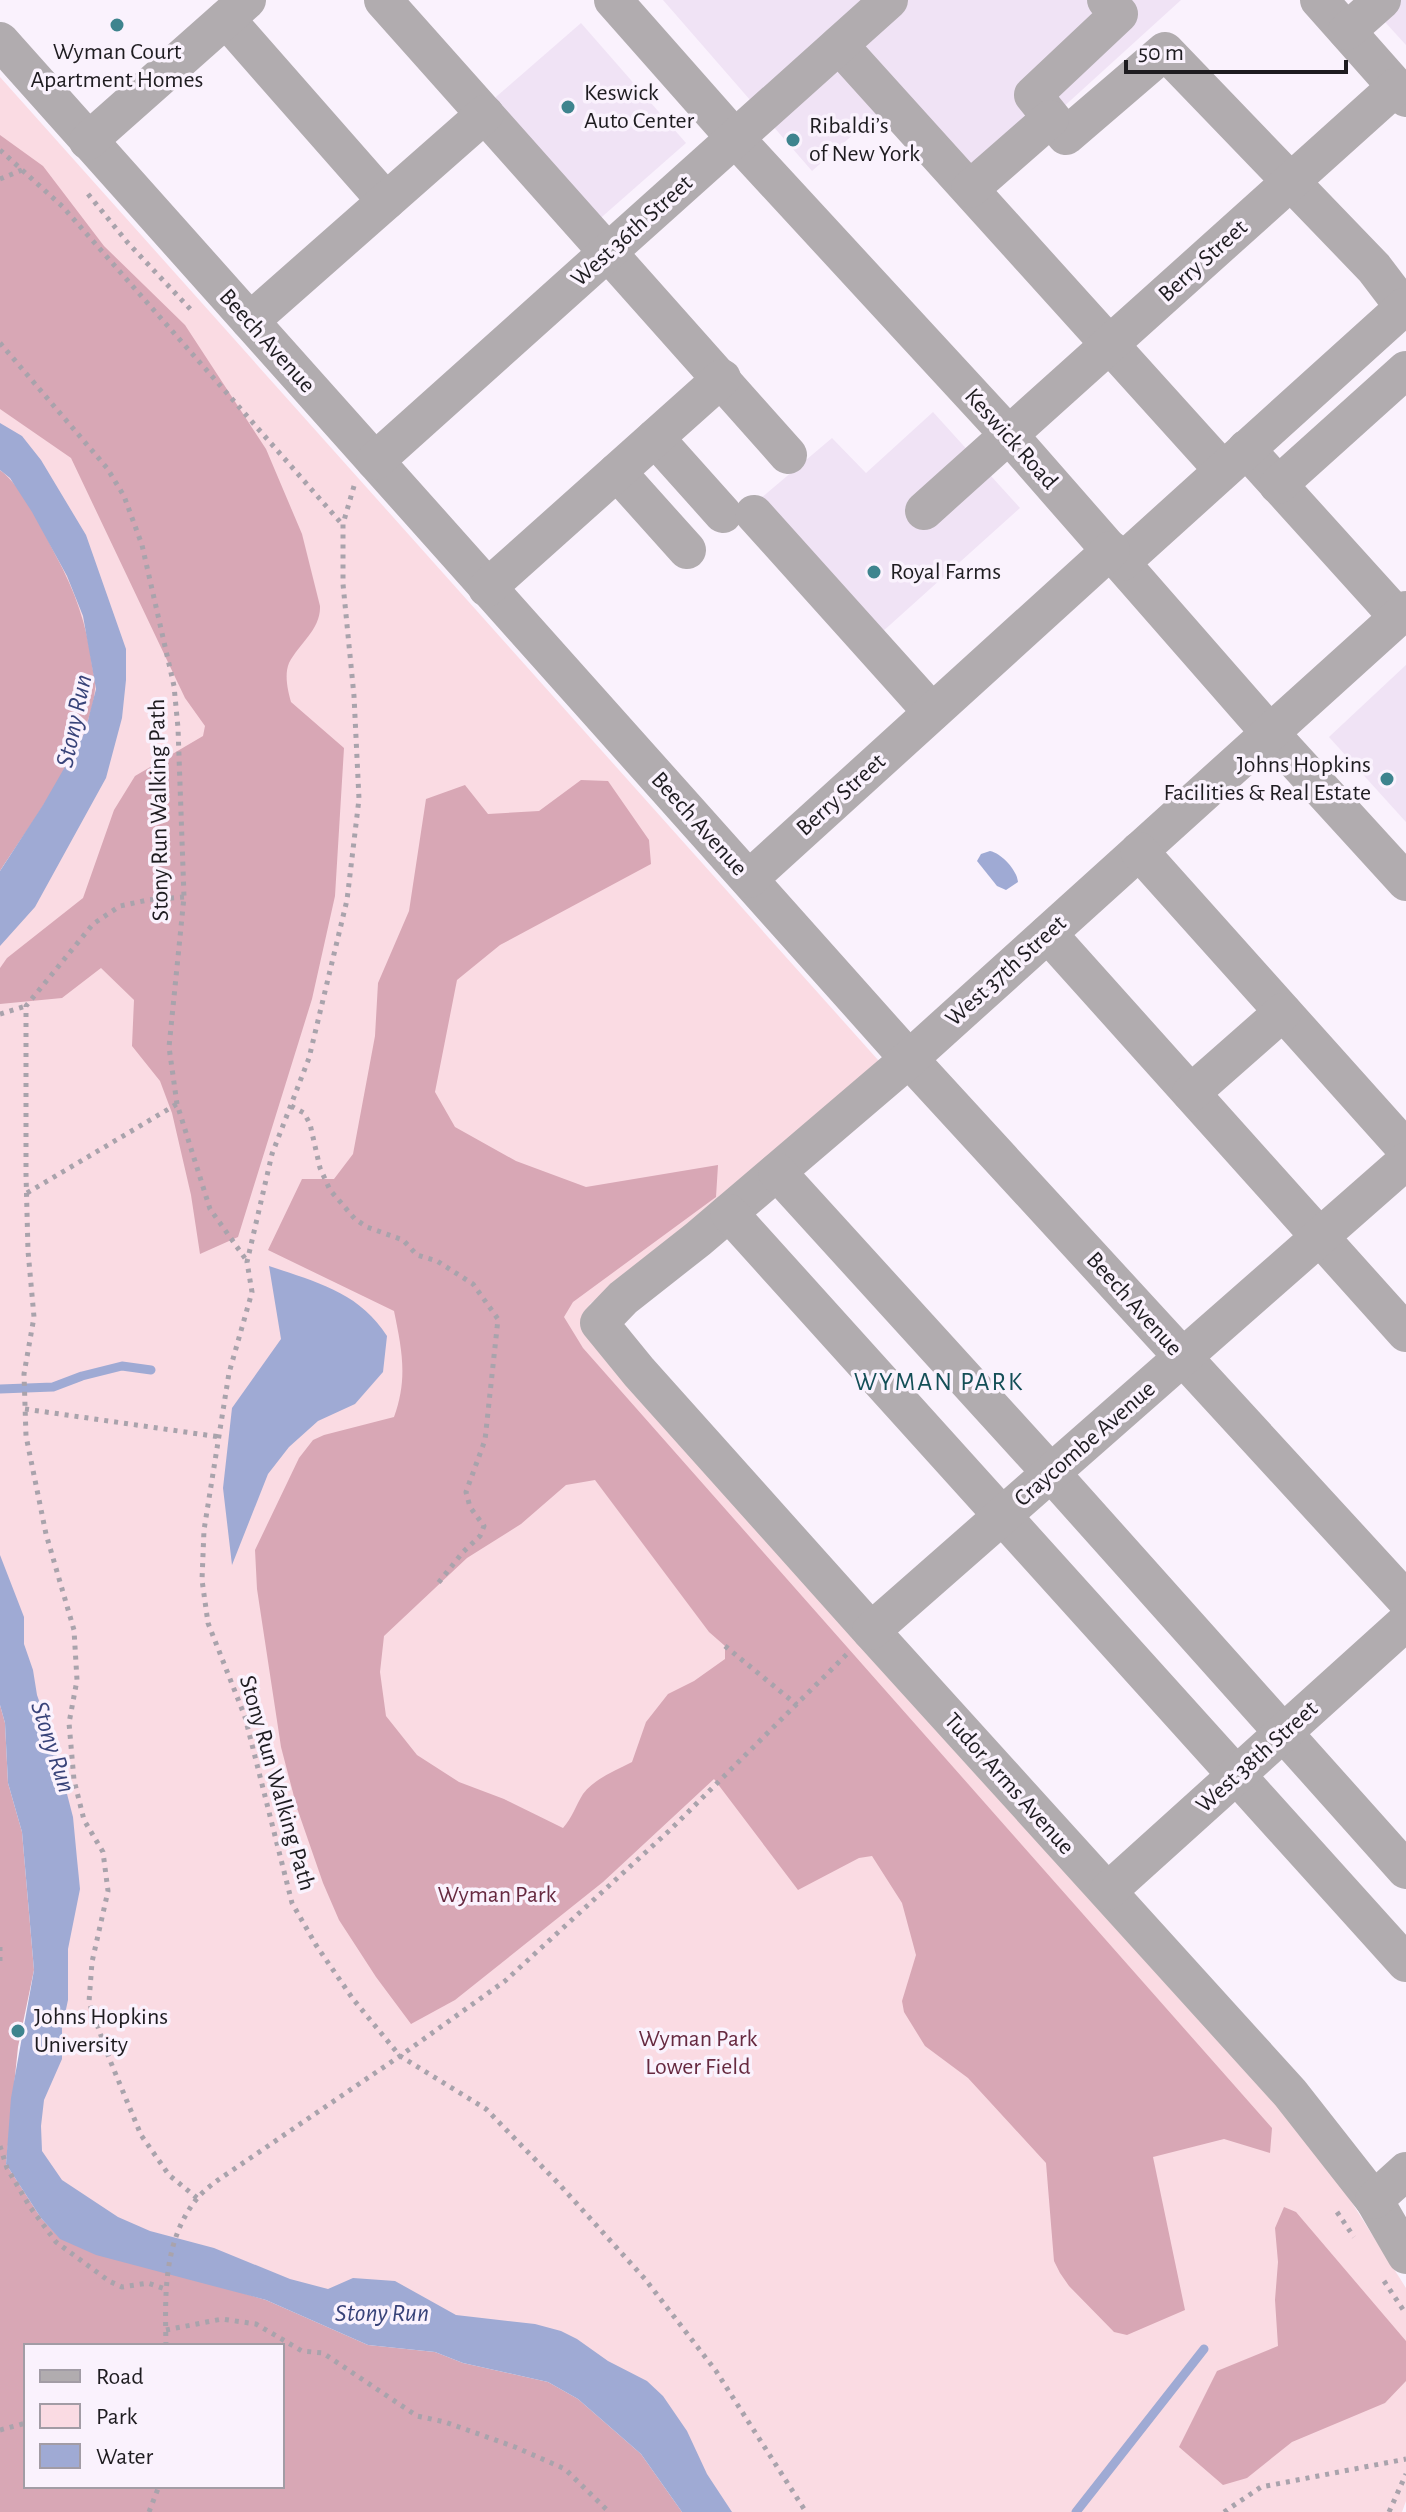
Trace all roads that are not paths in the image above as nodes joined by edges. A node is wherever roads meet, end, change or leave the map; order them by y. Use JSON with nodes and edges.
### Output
{"nodes":[{"id":1,"x":383,"y":0,"type":"edge"},
{"id":2,"x":889,"y":0,"type":"edge"},
{"id":3,"x":1106,"y":0,"type":"edge"},
{"id":4,"x":1319,"y":0,"type":"edge"},
{"id":5,"x":1382,"y":0,"type":"edge"},
{"id":6,"x":634,"y":7,"type":"edge"},
{"id":7,"x":237,"y":9,"type":"edge"},
{"id":8,"x":1347,"y":31,"type":"junction"},
{"id":9,"x":0,"y":41,"type":"edge"},
{"id":10,"x":839,"y":45,"type":"junction"},
{"id":11,"x":1401,"y":93,"type":"edge"},
{"id":12,"x":485,"y":114,"type":"junction"},
{"id":13,"x":1050,"y":119,"type":"junction"},
{"id":14,"x":735,"y":138,"type":"junction"},
{"id":15,"x":88,"y":141,"type":"junction"},
{"id":16,"x":1290,"y":183,"type":"junction"},
{"id":17,"x":970,"y":189,"type":"junction"},
{"id":18,"x":386,"y":201,"type":"junction"},
{"id":19,"x":608,"y":253,"type":"junction"},
{"id":20,"x":1405,"y":308,"type":"edge"},
{"id":21,"x":250,"y":321,"type":"junction"},
{"id":22,"x":1110,"y":344,"type":"junction"},
{"id":23,"x":1406,"y":370,"type":"edge"},
{"id":24,"x":722,"y":378,"type":"junction"},
{"id":25,"x":1009,"y":435,"type":"junction"},
{"id":26,"x":655,"y":438,"type":"junction"},
{"id":27,"x":788,"y":455,"type":"dead end"},
{"id":28,"x":1235,"y":460,"type":"junction"},
{"id":29,"x":375,"y":461,"type":"junction"},
{"id":30,"x":617,"y":472,"type":"junction"},
{"id":31,"x":1278,"y":485,"type":"junction"},
{"id":32,"x":924,"y":511,"type":"dead end"},
{"id":33,"x":687,"y":550,"type":"dead end"},
{"id":34,"x":1116,"y":556,"type":"junction"},
{"id":35,"x":487,"y":588,"type":"junction"},
{"id":36,"x":1402,"y":614,"type":"edge"},
{"id":37,"x":932,"y":712,"type":"junction"},
{"id":38,"x":1270,"y":733,"type":"junction"},
{"id":39,"x":1139,"y":851,"type":"junction"},
{"id":40,"x":749,"y":879,"type":"junction"},
{"id":41,"x":1406,"y":882,"type":"edge"},
{"id":42,"x":1048,"y":934,"type":"junction"},
{"id":43,"x":1283,"y":1012,"type":"junction"},
{"id":44,"x":909,"y":1059,"type":"junction"},
{"id":45,"x":1191,"y":1093,"type":"junction"},
{"id":46,"x":1406,"y":1149,"type":"edge"},
{"id":47,"x":1406,"y":1161,"type":"edge"},
{"id":48,"x":777,"y":1172,"type":"junction"},
{"id":49,"x":729,"y":1213,"type":"junction"},
{"id":50,"x":1320,"y":1237,"type":"junction"},
{"id":51,"x":599,"y":1323,"type":"joint"},
{"id":52,"x":1406,"y":1333,"type":"edge"},
{"id":53,"x":1184,"y":1358,"type":"junction"},
{"id":54,"x":1051,"y":1473,"type":"junction"},
{"id":55,"x":1003,"y":1515,"type":"junction"},
{"id":56,"x":1406,"y":1600,"type":"edge"},
{"id":57,"x":1406,"y":1622,"type":"edge"},
{"id":58,"x":871,"y":1631,"type":"junction"},
{"id":59,"x":1283,"y":1733,"type":"junction"},
{"id":60,"x":1237,"y":1775,"type":"junction"},
{"id":61,"x":1406,"y":1870,"type":"edge"},
{"id":62,"x":1108,"y":1891,"type":"junction"},
{"id":63,"x":1406,"y":1963,"type":"edge"},
{"id":64,"x":1406,"y":2171,"type":"edge"},
{"id":65,"x":1374,"y":2200,"type":"junction"},
{"id":66,"x":1406,"y":2255,"type":"edge"}],
"edges":[{"from":1,"to":12,"type":"street"},
{"from":2,"to":10,"type":"street","name":"West 36th Street"},
{"from":3,"to":13,"type":"street"},
{"from":4,"to":8,"type":"street"},
{"from":5,"to":8,"type":"street"},
{"from":6,"to":14,"type":"street","name":"Keswick Road"},
{"from":7,"to":15,"type":"street"},
{"from":7,"to":18,"type":"street"},
{"from":8,"to":11,"type":"street"},
{"from":9,"to":15,"type":"street","name":"Beech Avenue"},
{"from":10,"to":14,"type":"street","name":"West 36th Street"},
{"from":10,"to":17,"type":"street"},
{"from":11,"to":16,"type":"street","name":"Berry Street"},
{"from":12,"to":18,"type":"street"},
{"from":12,"to":19,"type":"street"},
{"from":13,"to":16,"type":"street"},
{"from":13,"to":17,"type":"street"},
{"from":14,"to":19,"type":"street","name":"West 36th Street"},
{"from":14,"to":25,"type":"street","name":"Keswick Road"},
{"from":15,"to":21,"type":"street","name":"Beech Avenue"},
{"from":16,"to":20,"type":"street"},
{"from":16,"to":22,"type":"street","name":"Berry Street"},
{"from":17,"to":22,"type":"street"},
{"from":18,"to":21,"type":"street"},
{"from":19,"to":24,"type":"street"},
{"from":19,"to":29,"type":"street","name":"West 36th Street"},
{"from":20,"to":28,"type":"street","name":"Berry Street"},
{"from":21,"to":29,"type":"street","name":"Beech Avenue"},
{"from":22,"to":25,"type":"street","name":"Berry Street"},
{"from":22,"to":28,"type":"street"},
{"from":23,"to":31,"type":"street"},
{"from":24,"to":26,"type":"street"},
{"from":24,"to":27,"type":"street"},
{"from":25,"to":32,"type":"street","name":"Berry Street"},
{"from":25,"to":34,"type":"street","name":"Keswick Road"},
{"from":26,"to":30,"type":"street"},
{"from":26,"to":37,"type":"street"},
{"from":28,"to":31,"type":"street"},
{"from":28,"to":34,"type":"street","name":"Berry Street"},
{"from":29,"to":35,"type":"street","name":"Beech Avenue"},
{"from":30,"to":33,"type":"street"},
{"from":30,"to":35,"type":"street"},
{"from":31,"to":36,"type":"street"},
{"from":34,"to":37,"type":"street","name":"Berry Street"},
{"from":34,"to":38,"type":"street","name":"Keswick Road"},
{"from":35,"to":40,"type":"street","name":"Beech Avenue"},
{"from":36,"to":38,"type":"street","name":"West 37th Street"},
{"from":37,"to":40,"type":"street","name":"Berry Street"},
{"from":38,"to":39,"type":"street","name":"West 37th Street"},
{"from":38,"to":41,"type":"street","name":"Keswick Road"},
{"from":39,"to":42,"type":"street","name":"West 37th Street"},
{"from":39,"to":43,"type":"street"},
{"from":40,"to":44,"type":"street","name":"Beech Avenue"},
{"from":42,"to":44,"type":"street","name":"West 37th Street"},
{"from":42,"to":45,"type":"street"},
{"from":43,"to":45,"type":"street"},
{"from":43,"to":46,"type":"street"},
{"from":44,"to":48,"type":"street","name":"West 37th Street"},
{"from":44,"to":53,"type":"street","name":"Beech Avenue"},
{"from":45,"to":50,"type":"street"},
{"from":47,"to":50,"type":"street","name":"Craycombe Avenue"},
{"from":48,"to":49,"type":"street","name":"West 37th Street"},
{"from":48,"to":54,"type":"street"},
{"from":49,"to":51,"type":"street","name":"West 37th Street"},
{"from":49,"to":55,"type":"street"},
{"from":50,"to":52,"type":"street"},
{"from":50,"to":53,"type":"street","name":"Craycombe Avenue"},
{"from":51,"to":58,"type":"street","name":"Tudor Arms Avenue"},
{"from":53,"to":54,"type":"street","name":"Craycombe Avenue"},
{"from":53,"to":56,"type":"street","name":"Beech Avenue"},
{"from":54,"to":55,"type":"street","name":"Craycombe Avenue"},
{"from":54,"to":59,"type":"street"},
{"from":55,"to":58,"type":"street","name":"Craycombe Avenue"},
{"from":55,"to":60,"type":"street"},
{"from":57,"to":59,"type":"street","name":"West 38th Street"},
{"from":58,"to":62,"type":"street","name":"Tudor Arms Avenue"},
{"from":59,"to":60,"type":"street","name":"West 38th Street"},
{"from":59,"to":61,"type":"street"},
{"from":60,"to":62,"type":"street","name":"West 38th Street"},
{"from":60,"to":63,"type":"street"},
{"from":62,"to":65,"type":"street","name":"Tudor Arms Avenue"},
{"from":64,"to":65,"type":"street"},
{"from":65,"to":66,"type":"street","name":"Tudor Arms Avenue"}]}
